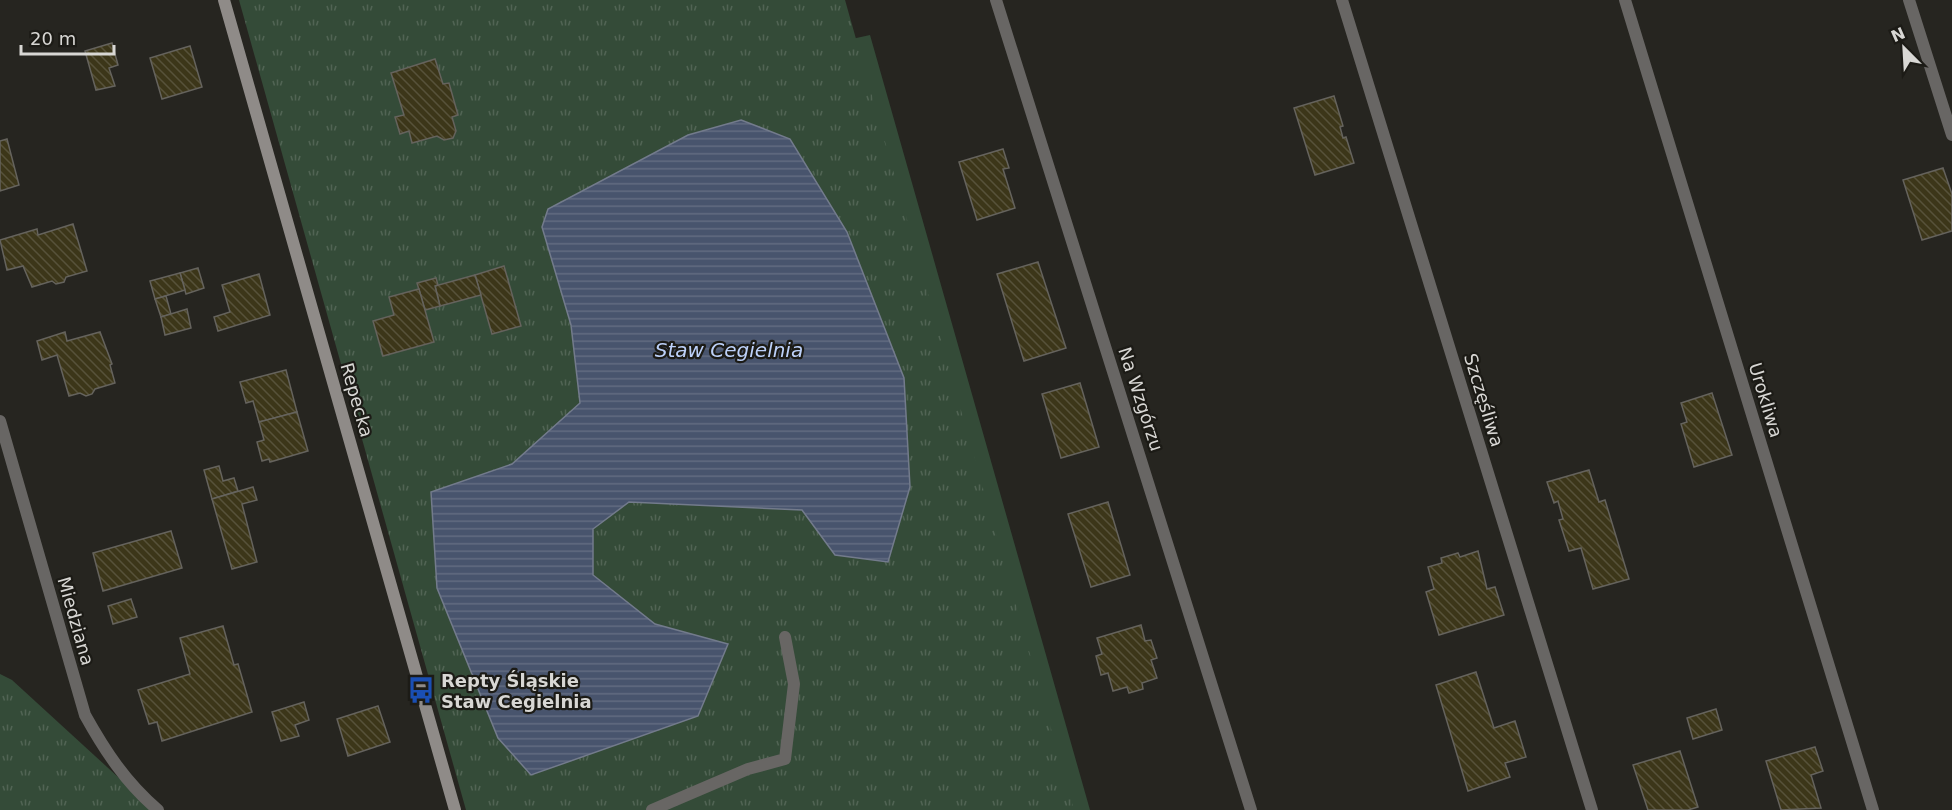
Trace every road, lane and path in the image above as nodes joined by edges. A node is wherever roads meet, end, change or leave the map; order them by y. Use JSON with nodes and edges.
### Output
{"nodes":[{"id":1,"x":224,"y":0,"type":"edge"},
{"id":2,"x":996,"y":0,"type":"edge"},
{"id":3,"x":1342,"y":0,"type":"edge"},
{"id":4,"x":1625,"y":0,"type":"edge"},
{"id":5,"x":1909,"y":0,"type":"edge"},
{"id":6,"x":1952,"y":135,"type":"edge"},
{"id":7,"x":0,"y":421,"type":"edge"},
{"id":8,"x":785,"y":637,"type":"dead end"},
{"id":9,"x":158,"y":810,"type":"edge"},
{"id":10,"x":455,"y":810,"type":"edge"},
{"id":11,"x":652,"y":810,"type":"edge"},
{"id":12,"x":1251,"y":810,"type":"edge"},
{"id":13,"x":1592,"y":810,"type":"edge"},
{"id":14,"x":1873,"y":810,"type":"edge"}],
"edges":[{"from":1,"to":10,"type":"street","name":"Repecka"},
{"from":2,"to":12,"type":"street","name":"Na Wzgórzu"},
{"from":3,"to":13,"type":"street","name":"Szczęśliwa"},
{"from":4,"to":14,"type":"street","name":"Urokliwa"},
{"from":5,"to":6,"type":"street"},
{"from":7,"to":9,"type":"street","name":"Miedziana"},
{"from":8,"to":11,"type":"street"}]}
